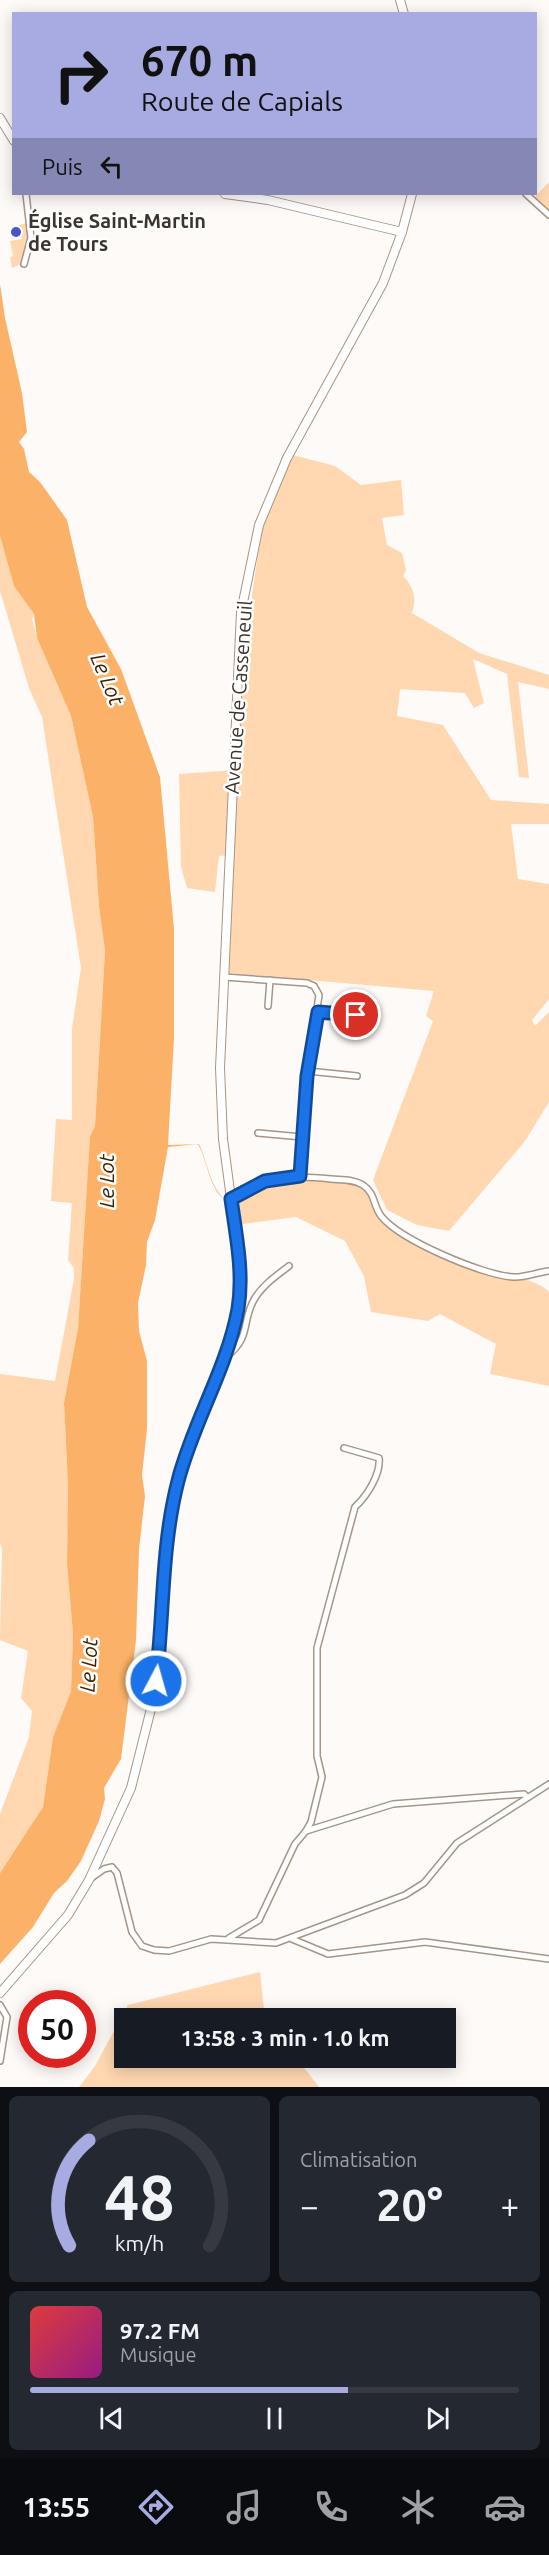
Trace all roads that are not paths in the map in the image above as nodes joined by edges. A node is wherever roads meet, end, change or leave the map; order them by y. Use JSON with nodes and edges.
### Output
{"nodes":[{"id":1,"x":0,"y":118,"type":"edge"},
{"id":2,"x":12,"y":138,"type":"edge"},
{"id":3,"x":26,"y":195,"type":"edge"},
{"id":4,"x":231,"y":195,"type":"edge"},
{"id":5,"x":412,"y":195,"type":"edge"},
{"id":6,"x":527,"y":195,"type":"edge"},
{"id":7,"x":549,"y":215,"type":"edge"},
{"id":8,"x":402,"y":232,"type":"junction"},
{"id":9,"x":24,"y":264,"type":"dead end"},
{"id":10,"x":224,"y":977,"type":"junction"},
{"id":11,"x":270,"y":980,"type":"junction"},
{"id":12,"x":268,"y":1006,"type":"dead end"},
{"id":13,"x":318,"y":1012,"type":"junction"},
{"id":14,"x":374,"y":1017,"type":"dead end"},
{"id":15,"x":308,"y":1071,"type":"junction"},
{"id":16,"x":357,"y":1076,"type":"dead end"},
{"id":17,"x":258,"y":1133,"type":"dead end"},
{"id":18,"x":302,"y":1137,"type":"junction"},
{"id":19,"x":300,"y":1176,"type":"junction"},
{"id":20,"x":231,"y":1199,"type":"junction"},
{"id":21,"x":289,"y":1266,"type":"dead end"},
{"id":22,"x":549,"y":1271,"type":"edge"},
{"id":23,"x":226,"y":1357,"type":"junction"},
{"id":24,"x":344,"y":1448,"type":"dead end"},
{"id":25,"x":549,"y":1784,"type":"edge"},
{"id":26,"x":527,"y":1797,"type":"junction"},
{"id":27,"x":306,"y":1832,"type":"junction"},
{"id":28,"x":89,"y":1880,"type":"junction"},
{"id":29,"x":228,"y":1939,"type":"junction"},
{"id":30,"x":292,"y":1939,"type":"junction"},
{"id":31,"x":549,"y":1959,"type":"edge"},
{"id":32,"x":0,"y":1993,"type":"edge"},
{"id":33,"x":0,"y":2005,"type":"edge"},
{"id":34,"x":0,"y":2061,"type":"edge"}],
"edges":[{"from":1,"to":2,"type":"main road"},
{"from":3,"to":9,"type":"street"},
{"from":4,"to":8,"type":"main road"},
{"from":5,"to":8,"type":"main road","name":"Avenue de Casseneuil"},
{"from":6,"to":7,"type":"street"},
{"from":8,"to":10,"type":"main road","name":"Avenue de Casseneuil"},
{"from":10,"to":11,"type":"street"},
{"from":10,"to":20,"type":"main road","name":"Avenue de Casseneuil"},
{"from":11,"to":12,"type":"street"},
{"from":11,"to":13,"type":"street"},
{"from":13,"to":14,"type":"street"},
{"from":13,"to":15,"type":"street"},
{"from":15,"to":16,"type":"street"},
{"from":15,"to":18,"type":"street"},
{"from":17,"to":18,"type":"street"},
{"from":18,"to":19,"type":"street"},
{"from":19,"to":20,"type":"street"},
{"from":19,"to":22,"type":"street"},
{"from":20,"to":23,"type":"main road","name":"Avenue de Casseneuil"},
{"from":21,"to":23,"type":"street"},
{"from":23,"to":28,"type":"main road","name":"Avenue de Casseneuil"},
{"from":24,"to":27,"type":"street"},
{"from":25,"to":26,"type":"street"},
{"from":26,"to":27,"type":"street"},
{"from":26,"to":30,"type":"street"},
{"from":27,"to":29,"type":"street"},
{"from":28,"to":29,"type":"street"},
{"from":28,"to":32,"type":"main road","name":"Avenue de Casseneuil"},
{"from":29,"to":30,"type":"street"},
{"from":30,"to":31,"type":"street"},
{"from":33,"to":34,"type":"street"}]}
